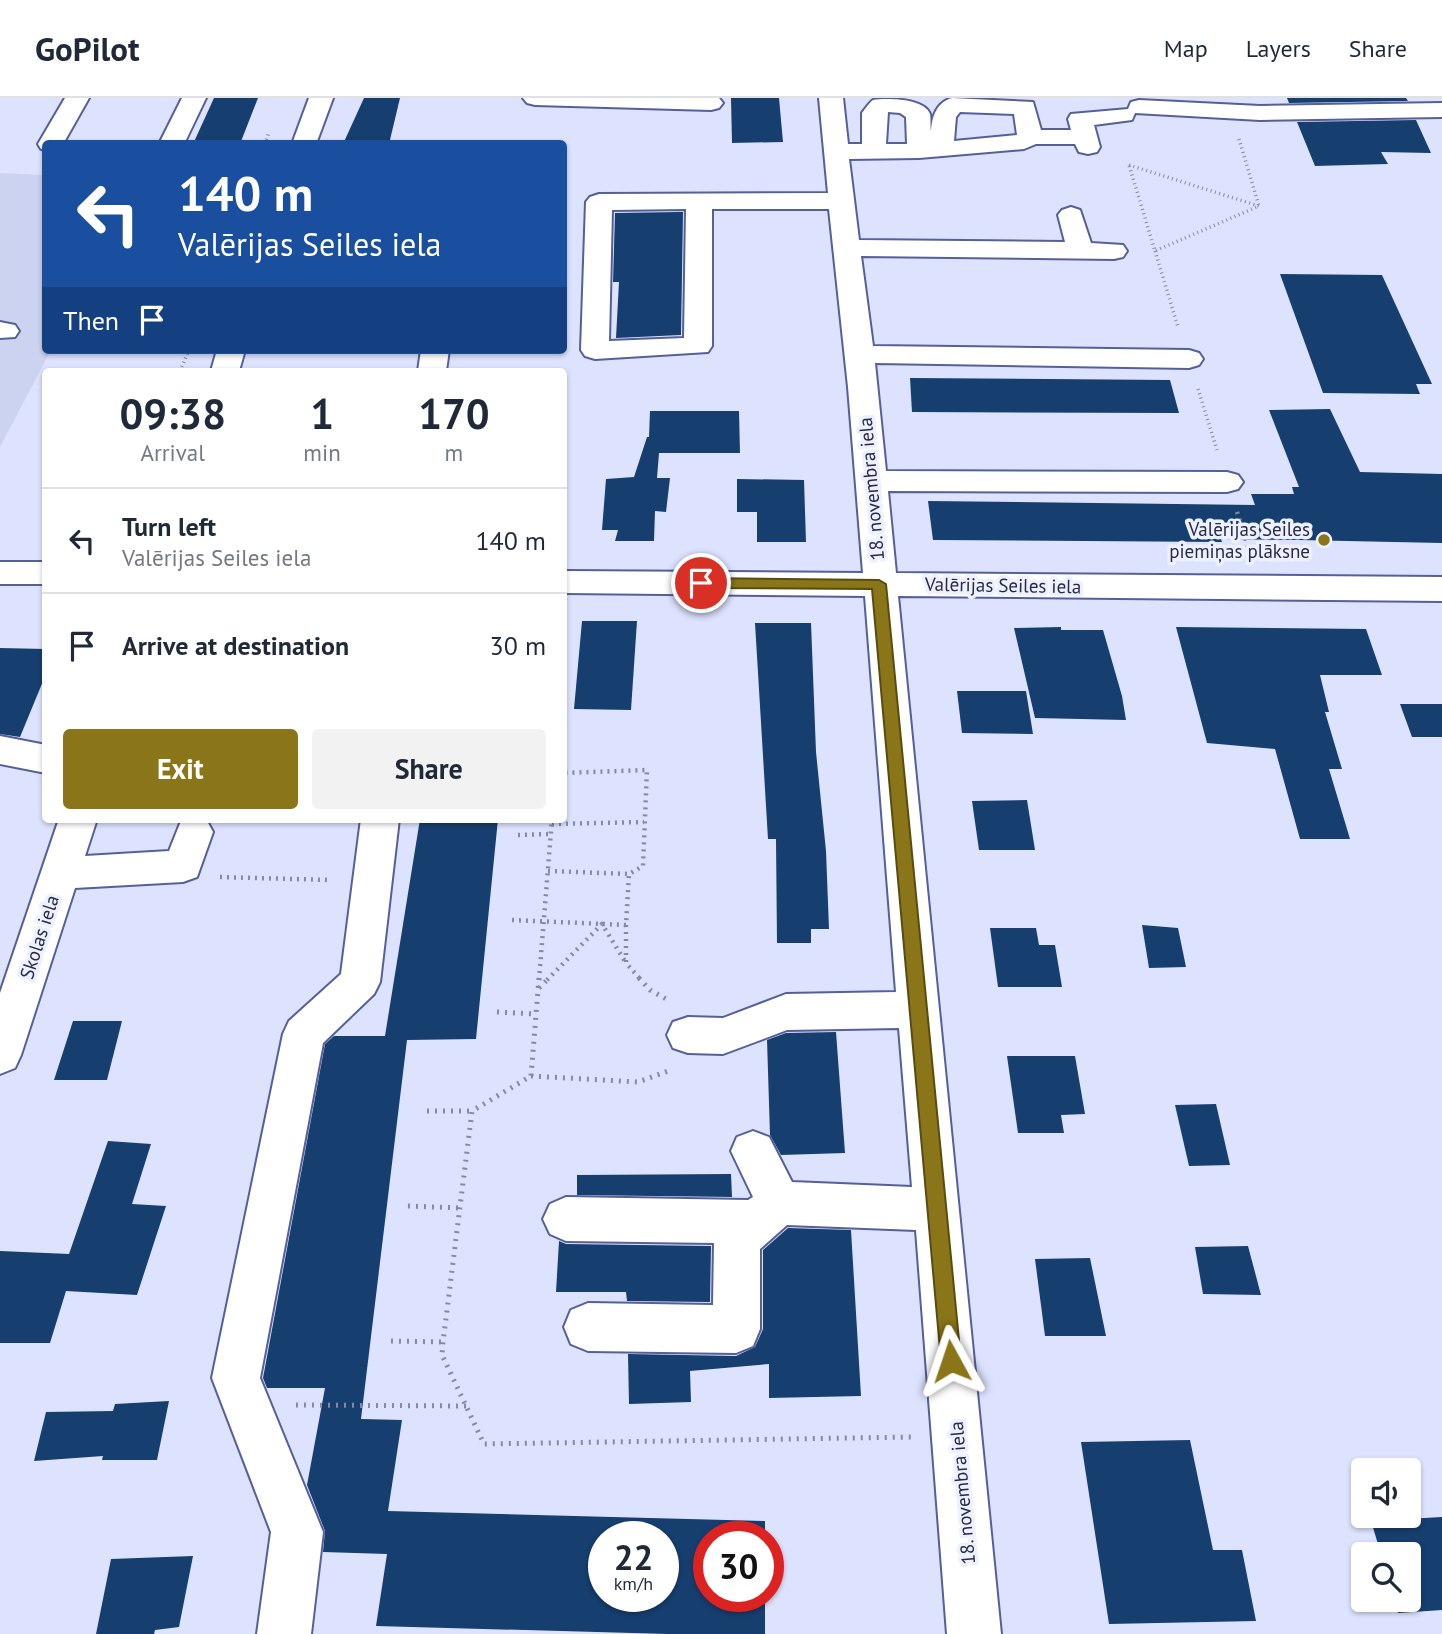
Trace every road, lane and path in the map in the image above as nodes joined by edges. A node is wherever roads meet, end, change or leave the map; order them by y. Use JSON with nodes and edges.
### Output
{"nodes":[{"id":1,"x":77,"y":98,"type":"edge"},
{"id":2,"x":194,"y":98,"type":"edge"},
{"id":3,"x":321,"y":98,"type":"edge"},
{"id":4,"x":535,"y":98,"type":"edge"},
{"id":5,"x":831,"y":98,"type":"edge"},
{"id":6,"x":711,"y":103,"type":"dead end"},
{"id":7,"x":619,"y":107,"type":"edge"},
{"id":8,"x":1442,"y":110,"type":"edge"},
{"id":9,"x":1231,"y":112,"type":"junction"},
{"id":10,"x":1030,"y":136,"type":"junction"},
{"id":11,"x":52,"y":140,"type":"edge"},
{"id":12,"x":173,"y":140,"type":"edge"},
{"id":13,"x":305,"y":140,"type":"edge"},
{"id":14,"x":874,"y":150,"type":"junction"},
{"id":15,"x":930,"y":150,"type":"junction"},
{"id":16,"x":836,"y":152,"type":"junction"},
{"id":17,"x":842,"y":201,"type":"junction"},
{"id":18,"x":699,"y":202,"type":"junction"},
{"id":19,"x":1259,"y":206,"type":"junction"},
{"id":20,"x":1071,"y":215,"type":"dead end"},
{"id":21,"x":847,"y":248,"type":"junction"},
{"id":22,"x":1080,"y":251,"type":"junction"},
{"id":23,"x":1114,"y":251,"type":"dead end"},
{"id":24,"x":1155,"y":251,"type":"junction"},
{"id":25,"x":858,"y":355,"type":"junction"},
{"id":26,"x":1189,"y":359,"type":"junction"},
{"id":27,"x":872,"y":481,"type":"junction"},
{"id":28,"x":1227,"y":482,"type":"junction"},
{"id":29,"x":0,"y":573,"type":"edge"},
{"id":30,"x":42,"y":573,"type":"edge"},
{"id":31,"x":567,"y":582,"type":"edge"},
{"id":32,"x":879,"y":584,"type":"junction"},
{"id":33,"x":1261,"y":588,"type":"junction"},
{"id":34,"x":1442,"y":589,"type":"edge"},
{"id":35,"x":0,"y":750,"type":"edge"},
{"id":36,"x":42,"y":759,"type":"edge"},
{"id":37,"x":567,"y":773,"type":"edge"},
{"id":38,"x":645,"y":822,"type":"junction"},
{"id":39,"x":77,"y":823,"type":"edge"},
{"id":40,"x":380,"y":823,"type":"edge"},
{"id":41,"x":552,"y":824,"type":"dead end"},
{"id":42,"x":194,"y":832,"type":"dead end"},
{"id":43,"x":550,"y":834,"type":"dead end"},
{"id":44,"x":517,"y":835,"type":"dead end"},
{"id":45,"x":548,"y":871,"type":"dead end"},
{"id":46,"x":60,"y":873,"type":"junction"},
{"id":47,"x":629,"y":874,"type":"junction"},
{"id":48,"x":212,"y":877,"type":"dead end"},
{"id":49,"x":373,"y":881,"type":"junction"},
{"id":50,"x":512,"y":920,"type":"dead end"},
{"id":51,"x":602,"y":924,"type":"junction"},
{"id":52,"x":626,"y":925,"type":"junction"},
{"id":53,"x":626,"y":963,"type":"junction"},
{"id":54,"x":538,"y":988,"type":"dead end"},
{"id":55,"x":920,"y":1010,"type":"junction"},
{"id":56,"x":497,"y":1012,"type":"dead end"},
{"id":57,"x":536,"y":1014,"type":"dead end"},
{"id":58,"x":680,"y":1037,"type":"junction"},
{"id":59,"x":0,"y":1055,"type":"edge"},
{"id":60,"x":531,"y":1076,"type":"dead end"},
{"id":61,"x":427,"y":1111,"type":"dead end"},
{"id":62,"x":472,"y":1111,"type":"dead end"},
{"id":63,"x":753,"y":1151,"type":"dead end"},
{"id":64,"x":408,"y":1206,"type":"dead end"},
{"id":65,"x":460,"y":1208,"type":"dead end"},
{"id":66,"x":938,"y":1210,"type":"junction"},
{"id":67,"x":767,"y":1212,"type":"junction"},
{"id":68,"x":566,"y":1219,"type":"dead end"},
{"id":69,"x":588,"y":1327,"type":"dead end"},
{"id":70,"x":391,"y":1341,"type":"dead end"},
{"id":71,"x":443,"y":1342,"type":"dead end"},
{"id":72,"x":248,"y":1405,"type":"junction"},
{"id":73,"x":466,"y":1406,"type":"dead end"},
{"id":74,"x":285,"y":1634,"type":"edge"},
{"id":75,"x":974,"y":1634,"type":"edge"}],
"edges":[{"from":1,"to":11,"type":"street"},
{"from":2,"to":12,"type":"street"},
{"from":3,"to":13,"type":"street"},
{"from":4,"to":7,"type":"street"},
{"from":5,"to":16,"type":"street","name":"18. novembra iela"},
{"from":6,"to":7,"type":"street"},
{"from":8,"to":9,"type":"street"},
{"from":9,"to":10,"type":"street"},
{"from":9,"to":19,"type":"path"},
{"from":10,"to":15,"type":"street"},
{"from":10,"to":15,"type":"street"},
{"from":14,"to":15,"type":"street"},
{"from":14,"to":15,"type":"street"},
{"from":14,"to":16,"type":"street"},
{"from":16,"to":17,"type":"street","name":"18. novembra iela"},
{"from":17,"to":18,"type":"street"},
{"from":17,"to":21,"type":"street","name":"18. novembra iela"},
{"from":18,"to":18,"type":"street"},
{"from":19,"to":24,"type":"path"},
{"from":19,"to":24,"type":"path"},
{"from":20,"to":22,"type":"street"},
{"from":21,"to":22,"type":"street"},
{"from":21,"to":25,"type":"street","name":"18. novembra iela"},
{"from":22,"to":23,"type":"street"},
{"from":24,"to":26,"type":"path"},
{"from":25,"to":26,"type":"street"},
{"from":25,"to":27,"type":"street","name":"18. novembra iela"},
{"from":26,"to":28,"type":"path"},
{"from":27,"to":28,"type":"street"},
{"from":27,"to":32,"type":"street","name":"18. novembra iela"},
{"from":28,"to":33,"type":"path"},
{"from":29,"to":30,"type":"street"},
{"from":31,"to":32,"type":"street","name":"Valērijas Seiles iela"},
{"from":32,"to":33,"type":"street","name":"Valērijas Seiles iela"},
{"from":32,"to":55,"type":"street","name":"18. novembra iela"},
{"from":33,"to":34,"type":"street","name":"Valērijas Seiles iela"},
{"from":35,"to":36,"type":"street"},
{"from":37,"to":38,"type":"path"},
{"from":38,"to":41,"type":"path"},
{"from":38,"to":47,"type":"path"},
{"from":39,"to":46,"type":"street","name":"Skolas iela"},
{"from":40,"to":49,"type":"street"},
{"from":42,"to":46,"type":"street"},
{"from":43,"to":44,"type":"path"},
{"from":45,"to":47,"type":"path"},
{"from":46,"to":59,"type":"street","name":"Skolas iela"},
{"from":47,"to":52,"type":"path"},
{"from":48,"to":49,"type":"path"},
{"from":49,"to":72,"type":"street"},
{"from":50,"to":51,"type":"path"},
{"from":51,"to":52,"type":"path"},
{"from":51,"to":53,"type":"path"},
{"from":51,"to":54,"type":"path"},
{"from":52,"to":53,"type":"path"},
{"from":53,"to":58,"type":"path"},
{"from":55,"to":58,"type":"street"},
{"from":55,"to":66,"type":"street","name":"18. novembra iela"},
{"from":56,"to":57,"type":"path"},
{"from":58,"to":60,"type":"path"},
{"from":61,"to":62,"type":"path"},
{"from":63,"to":67,"type":"street"},
{"from":64,"to":65,"type":"path"},
{"from":66,"to":67,"type":"street"},
{"from":66,"to":75,"type":"street","name":"18. novembra iela"},
{"from":67,"to":68,"type":"street"},
{"from":67,"to":69,"type":"street"},
{"from":70,"to":71,"type":"path"},
{"from":72,"to":73,"type":"path"},
{"from":72,"to":74,"type":"street"}]}
